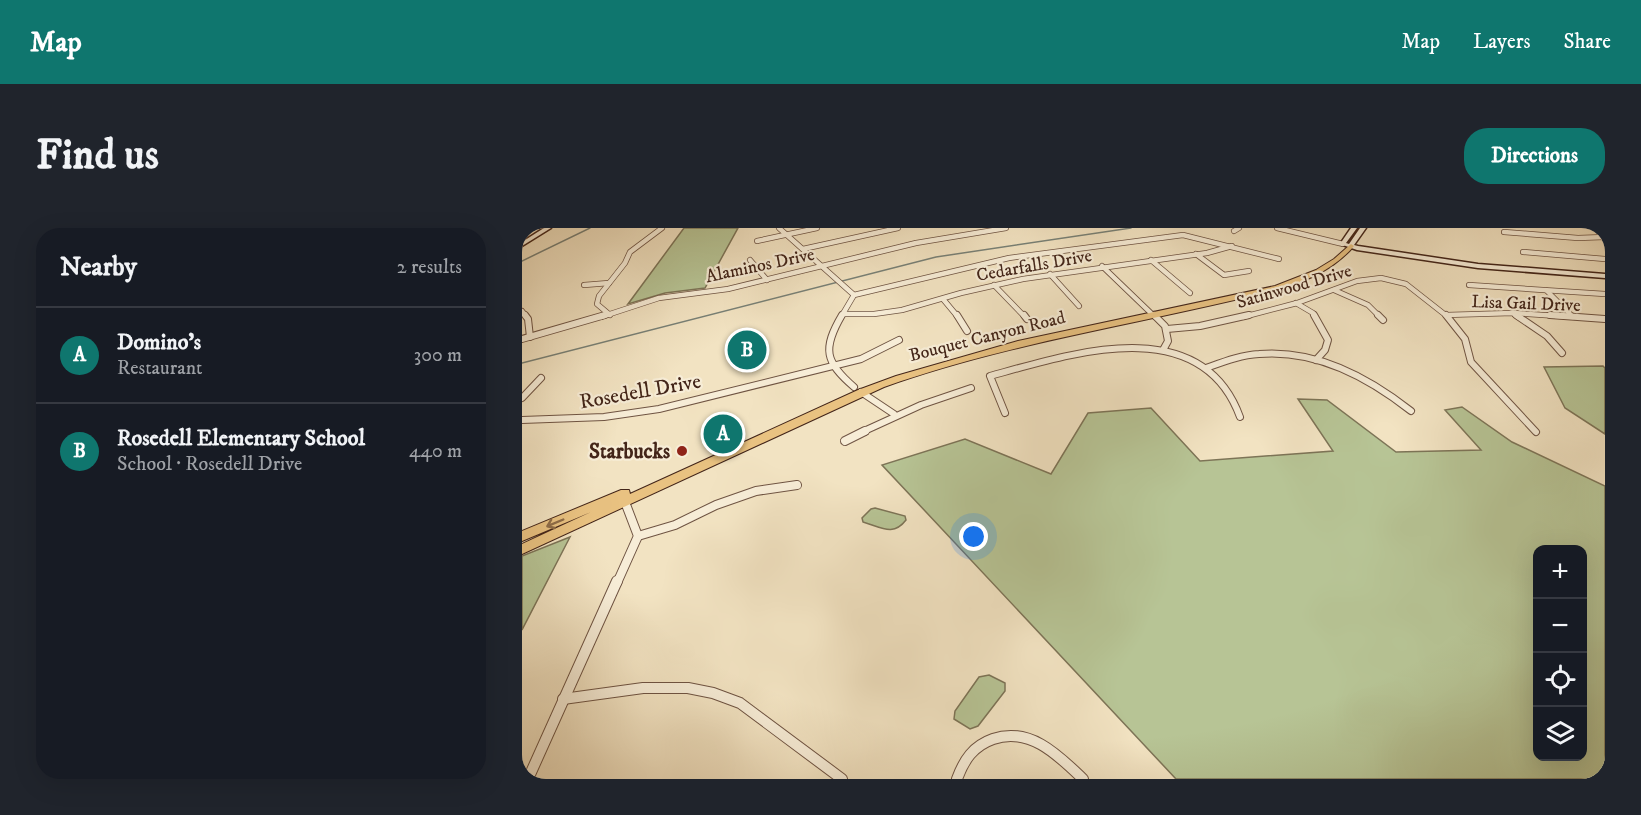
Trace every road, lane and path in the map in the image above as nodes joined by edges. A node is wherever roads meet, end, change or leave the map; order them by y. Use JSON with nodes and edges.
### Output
{"nodes":[{"id":1,"x":548,"y":228,"type":"edge"},
{"id":2,"x":662,"y":228,"type":"edge"},
{"id":3,"x":779,"y":228,"type":"edge"},
{"id":4,"x":817,"y":228,"type":"edge"},
{"id":5,"x":898,"y":228,"type":"edge"},
{"id":6,"x":1006,"y":228,"type":"edge"},
{"id":7,"x":1239,"y":228,"type":"edge"},
{"id":8,"x":1276,"y":228,"type":"edge"},
{"id":9,"x":1308,"y":228,"type":"edge"},
{"id":10,"x":1354,"y":228,"type":"edge"},
{"id":11,"x":1363,"y":228,"type":"edge"},
{"id":12,"x":1600,"y":228,"type":"edge"},
{"id":13,"x":989,"y":229,"type":"edge"},
{"id":14,"x":1605,"y":230,"type":"edge"},
{"id":15,"x":1234,"y":231,"type":"dead end"},
{"id":16,"x":1504,"y":232,"type":"dead end"},
{"id":17,"x":1300,"y":234,"type":"junction"},
{"id":18,"x":786,"y":235,"type":"junction"},
{"id":19,"x":1605,"y":237,"type":"edge"},
{"id":20,"x":757,"y":240,"type":"dead end"},
{"id":21,"x":522,"y":244,"type":"edge"},
{"id":22,"x":1347,"y":245,"type":"junction"},
{"id":23,"x":1232,"y":246,"type":"junction"},
{"id":24,"x":802,"y":249,"type":"junction"},
{"id":25,"x":1523,"y":252,"type":"dead end"},
{"id":26,"x":1196,"y":254,"type":"junction"},
{"id":27,"x":1280,"y":259,"type":"dead end"},
{"id":28,"x":1605,"y":259,"type":"edge"},
{"id":29,"x":750,"y":260,"type":"dead end"},
{"id":30,"x":1151,"y":260,"type":"junction"},
{"id":31,"x":821,"y":266,"type":"junction"},
{"id":32,"x":1102,"y":266,"type":"junction"},
{"id":33,"x":1249,"y":271,"type":"dead end"},
{"id":34,"x":1050,"y":274,"type":"junction"},
{"id":35,"x":1605,"y":274,"type":"edge"},
{"id":36,"x":767,"y":280,"type":"junction"},
{"id":37,"x":609,"y":283,"type":"junction"},
{"id":38,"x":584,"y":285,"type":"dead end"},
{"id":39,"x":994,"y":285,"type":"junction"},
{"id":40,"x":1469,"y":285,"type":"dead end"},
{"id":41,"x":1334,"y":290,"type":"junction"},
{"id":42,"x":1547,"y":291,"type":"junction"},
{"id":43,"x":1190,"y":293,"type":"dead end"},
{"id":44,"x":1605,"y":294,"type":"edge"},
{"id":45,"x":854,"y":295,"type":"junction"},
{"id":46,"x":943,"y":299,"type":"junction"},
{"id":47,"x":1296,"y":303,"type":"junction"},
{"id":48,"x":1079,"y":306,"type":"dead end"},
{"id":49,"x":522,"y":311,"type":"edge"},
{"id":50,"x":1151,"y":312,"type":"junction"},
{"id":51,"x":1513,"y":313,"type":"junction"},
{"id":52,"x":843,"y":314,"type":"junction"},
{"id":53,"x":610,"y":315,"type":"junction"},
{"id":54,"x":1446,"y":315,"type":"junction"},
{"id":55,"x":1572,"y":316,"type":"junction"},
{"id":56,"x":1027,"y":319,"type":"dead end"},
{"id":57,"x":1605,"y":319,"type":"edge"},
{"id":58,"x":1383,"y":320,"type":"dead end"},
{"id":59,"x":1167,"y":329,"type":"junction"},
{"id":60,"x":967,"y":331,"type":"dead end"},
{"id":61,"x":530,"y":337,"type":"junction"},
{"id":62,"x":522,"y":339,"type":"edge"},
{"id":63,"x":899,"y":340,"type":"dead end"},
{"id":64,"x":1163,"y":350,"type":"junction"},
{"id":65,"x":1562,"y":353,"type":"dead end"},
{"id":66,"x":1316,"y":360,"type":"junction"},
{"id":67,"x":833,"y":367,"type":"junction"},
{"id":68,"x":1206,"y":368,"type":"junction"},
{"id":69,"x":541,"y":378,"type":"dead end"},
{"id":70,"x":971,"y":388,"type":"dead end"},
{"id":71,"x":857,"y":390,"type":"junction"},
{"id":72,"x":522,"y":398,"type":"edge"},
{"id":73,"x":1411,"y":411,"type":"dead end"},
{"id":74,"x":1005,"y":413,"type":"dead end"},
{"id":75,"x":894,"y":414,"type":"junction"},
{"id":76,"x":1240,"y":417,"type":"dead end"},
{"id":77,"x":522,"y":420,"type":"edge"},
{"id":78,"x":1536,"y":432,"type":"dead end"},
{"id":79,"x":742,"y":438,"type":"junction"},
{"id":80,"x":845,"y":441,"type":"dead end"},
{"id":81,"x":670,"y":480,"type":"junction"},
{"id":82,"x":797,"y":485,"type":"dead end"},
{"id":83,"x":622,"y":498,"type":"junction"},
{"id":84,"x":522,"y":536,"type":"edge"},
{"id":85,"x":638,"y":536,"type":"junction"},
{"id":86,"x":522,"y":549,"type":"edge"},
{"id":87,"x":563,"y":699,"type":"junction"},
{"id":88,"x":528,"y":779,"type":"edge"},
{"id":89,"x":842,"y":779,"type":"edge"},
{"id":90,"x":957,"y":779,"type":"edge"},
{"id":91,"x":1083,"y":779,"type":"edge"}],
"edges":[{"from":1,"to":21,"type":"main road"},
{"from":2,"to":37,"type":"street"},
{"from":3,"to":18,"type":"street"},
{"from":4,"to":18,"type":"street"},
{"from":5,"to":24,"type":"street"},
{"from":6,"to":13,"type":"street","name":"Alaminos Drive"},
{"from":7,"to":15,"type":"street"},
{"from":8,"to":17,"type":"street"},
{"from":9,"to":17,"type":"street"},
{"from":10,"to":22,"type":"main road","name":"Bouquet Canyon Road"},
{"from":11,"to":22,"type":"main road","name":"Bouquet Canyon Road"},
{"from":12,"to":14,"type":"street"},
{"from":13,"to":31,"type":"street","name":"Alaminos Drive"},
{"from":16,"to":19,"type":"street"},
{"from":17,"to":22,"type":"street"},
{"from":18,"to":20,"type":"street"},
{"from":18,"to":24,"type":"street"},
{"from":22,"to":35,"type":"main road"},
{"from":22,"to":50,"type":"main road","name":"Bouquet Canyon Road"},
{"from":23,"to":26,"type":"street","name":"Cedarfalls Drive"},
{"from":23,"to":27,"type":"street"},
{"from":23,"to":45,"type":"street"},
{"from":24,"to":31,"type":"street"},
{"from":25,"to":28,"type":"street"},
{"from":26,"to":30,"type":"street","name":"Cedarfalls Drive"},
{"from":26,"to":33,"type":"street"},
{"from":29,"to":36,"type":"street"},
{"from":30,"to":32,"type":"street","name":"Cedarfalls Drive"},
{"from":30,"to":43,"type":"street"},
{"from":31,"to":36,"type":"street","name":"Alaminos Drive"},
{"from":31,"to":45,"type":"street"},
{"from":32,"to":34,"type":"street","name":"Cedarfalls Drive"},
{"from":32,"to":50,"type":"street"},
{"from":34,"to":39,"type":"street","name":"Cedarfalls Drive"},
{"from":34,"to":48,"type":"street"},
{"from":36,"to":53,"type":"street","name":"Alaminos Drive"},
{"from":37,"to":38,"type":"street"},
{"from":37,"to":53,"type":"street"},
{"from":39,"to":46,"type":"street","name":"Cedarfalls Drive"},
{"from":39,"to":56,"type":"street"},
{"from":40,"to":42,"type":"street"},
{"from":41,"to":47,"type":"street","name":"Satinwood Drive"},
{"from":41,"to":54,"type":"street","name":"Satinwood Drive"},
{"from":41,"to":58,"type":"street"},
{"from":42,"to":44,"type":"street"},
{"from":42,"to":55,"type":"street"},
{"from":45,"to":52,"type":"street"},
{"from":46,"to":52,"type":"street","name":"Cedarfalls Drive"},
{"from":46,"to":60,"type":"street"},
{"from":47,"to":59,"type":"street","name":"Satinwood Drive"},
{"from":47,"to":66,"type":"street"},
{"from":49,"to":61,"type":"street"},
{"from":50,"to":59,"type":"street"},
{"from":50,"to":71,"type":"main road","name":"Bouquet Canyon Road"},
{"from":51,"to":54,"type":"street","name":"Lisa Gail Drive"},
{"from":51,"to":55,"type":"street","name":"Lisa Gail Drive"},
{"from":51,"to":65,"type":"street"},
{"from":52,"to":67,"type":"street"},
{"from":53,"to":61,"type":"street","name":"Alaminos Drive"},
{"from":54,"to":78,"type":"street"},
{"from":55,"to":57,"type":"street","name":"Lisa Gail Drive"},
{"from":59,"to":64,"type":"street"},
{"from":61,"to":62,"type":"street","name":"Alaminos Drive"},
{"from":63,"to":67,"type":"street","name":"Rosedell Drive"},
{"from":64,"to":68,"type":"street"},
{"from":64,"to":74,"type":"street"},
{"from":66,"to":68,"type":"street"},
{"from":66,"to":73,"type":"street"},
{"from":67,"to":71,"type":"street"},
{"from":67,"to":77,"type":"street","name":"Rosedell Drive"},
{"from":68,"to":76,"type":"street"},
{"from":69,"to":72,"type":"street"},
{"from":70,"to":75,"type":"street"},
{"from":71,"to":75,"type":"street"},
{"from":71,"to":79,"type":"main road","name":"Bouquet Canyon Road"},
{"from":71,"to":81,"type":"main road","name":"Bouquet Canyon Road"},
{"from":75,"to":80,"type":"street"},
{"from":79,"to":81,"type":"main road"},
{"from":79,"to":83,"type":"main road","name":"Bouquet Canyon Road"},
{"from":81,"to":83,"type":"main road","name":"Bouquet Canyon Road"},
{"from":82,"to":85,"type":"street"},
{"from":83,"to":84,"type":"main road","name":"Bouquet Canyon Road","one_way":true},
{"from":83,"to":85,"type":"street"},
{"from":83,"to":86,"type":"main road","name":"Bouquet Canyon Road"},
{"from":85,"to":87,"type":"street"},
{"from":87,"to":88,"type":"street"},
{"from":87,"to":89,"type":"street"},
{"from":90,"to":91,"type":"street"}]}
